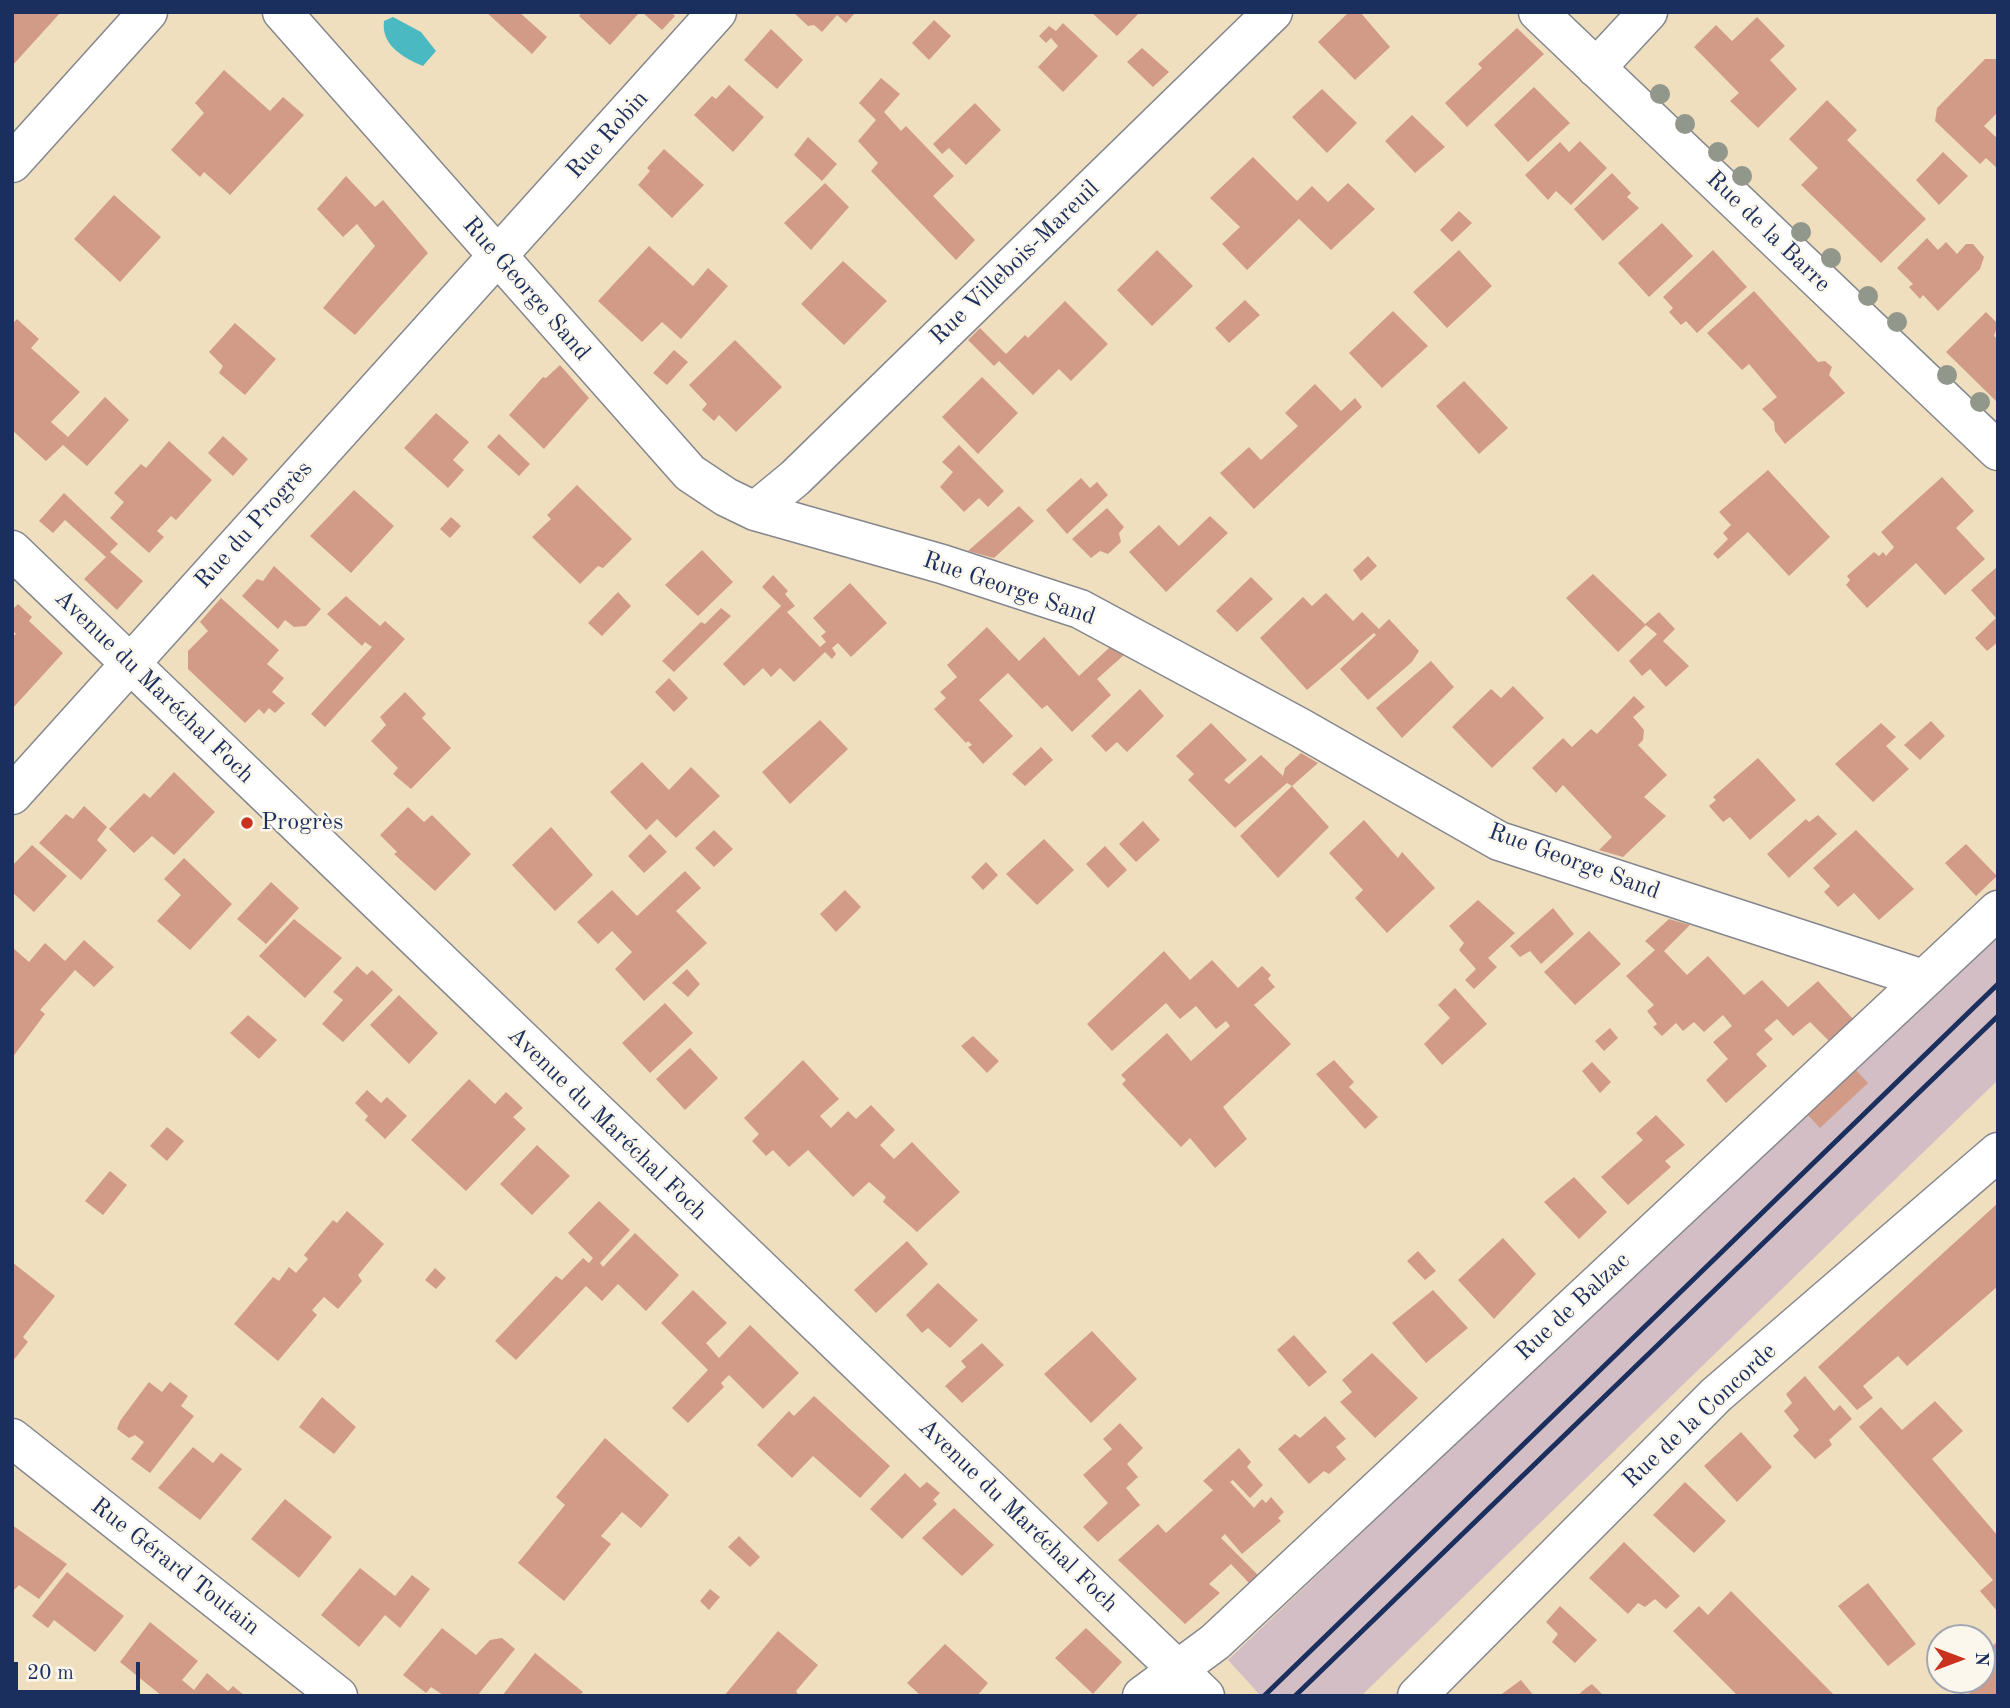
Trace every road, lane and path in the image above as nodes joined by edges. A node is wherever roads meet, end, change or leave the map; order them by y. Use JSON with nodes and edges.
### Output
{"nodes":[{"id":1,"x":148,"y":12,"type":"edge"},
{"id":2,"x":282,"y":12,"type":"edge"},
{"id":3,"x":717,"y":12,"type":"edge"},
{"id":4,"x":1273,"y":12,"type":"edge"},
{"id":5,"x":1538,"y":12,"type":"edge"},
{"id":6,"x":1648,"y":12,"type":"edge"},
{"id":7,"x":1596,"y":68,"type":"junction"},
{"id":8,"x":12,"y":163,"type":"edge"},
{"id":9,"x":499,"y":257,"type":"junction"},
{"id":10,"x":1998,"y":451,"type":"edge"},
{"id":11,"x":755,"y":511,"type":"junction"},
{"id":12,"x":12,"y":551,"type":"edge"},
{"id":13,"x":129,"y":663,"type":"junction"},
{"id":14,"x":12,"y":795,"type":"edge"},
{"id":15,"x":1998,"y":910,"type":"edge"},
{"id":16,"x":1923,"y":979,"type":"junction"},
{"id":17,"x":1998,"y":1152,"type":"edge"},
{"id":18,"x":12,"y":1438,"type":"edge"},
{"id":19,"x":1176,"y":1668,"type":"junction"},
{"id":20,"x":338,"y":1696,"type":"edge"},
{"id":21,"x":1142,"y":1696,"type":"edge"},
{"id":22,"x":1205,"y":1696,"type":"edge"},
{"id":23,"x":1417,"y":1696,"type":"edge"}],
"edges":[{"from":1,"to":8,"type":"street"},
{"from":2,"to":9,"type":"street","name":"Rue George Sand"},
{"from":3,"to":9,"type":"street","name":"Rue Robin"},
{"from":4,"to":11,"type":"street","name":"Rue Villebois-Mareuil"},
{"from":5,"to":7,"type":"street","name":"Rue de la Barre"},
{"from":6,"to":7,"type":"street"},
{"from":7,"to":10,"type":"street","name":"Rue de la Barre"},
{"from":9,"to":11,"type":"street","name":"Rue George Sand"},
{"from":9,"to":13,"type":"street","name":"Rue du Progrès"},
{"from":11,"to":16,"type":"street","name":"Rue George Sand"},
{"from":12,"to":13,"type":"street","name":"Avenue du Maréchal Foch"},
{"from":13,"to":14,"type":"street","name":"Rue du Progrès"},
{"from":13,"to":19,"type":"street","name":"Avenue du Maréchal Foch"},
{"from":15,"to":16,"type":"street","name":"Rue de Balzac"},
{"from":16,"to":19,"type":"street","name":"Rue de Balzac"},
{"from":17,"to":23,"type":"street","name":"Rue de la Concorde"},
{"from":18,"to":20,"type":"street","name":"Rue Gérard Toutain"},
{"from":19,"to":21,"type":"street","name":"Rue de Balzac"},
{"from":19,"to":22,"type":"street","name":"Avenue du Maréchal Foch"}]}
